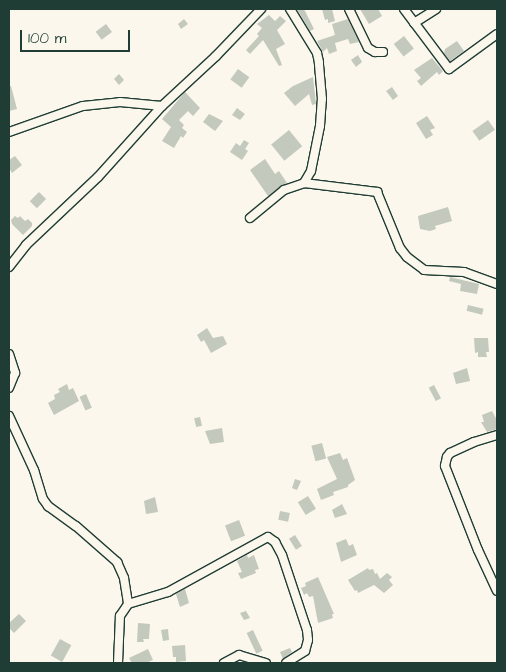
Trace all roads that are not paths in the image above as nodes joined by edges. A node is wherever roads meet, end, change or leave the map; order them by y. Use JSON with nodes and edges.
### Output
{"nodes":[{"id":1,"x":261,"y":9,"type":"edge"},
{"id":2,"x":290,"y":9,"type":"edge"},
{"id":3,"x":349,"y":9,"type":"edge"},
{"id":4,"x":404,"y":9,"type":"edge"},
{"id":5,"x":436,"y":9,"type":"edge"},
{"id":6,"x":414,"y":23,"type":"junction"},
{"id":7,"x":497,"y":34,"type":"edge"},
{"id":8,"x":383,"y":52,"type":"dead end"},
{"id":9,"x":162,"y":106,"type":"junction"},
{"id":10,"x":9,"y":132,"type":"edge"},
{"id":11,"x":304,"y":183,"type":"junction"},
{"id":12,"x":250,"y":218,"type":"dead end"},
{"id":13,"x":9,"y":267,"type":"edge"},
{"id":14,"x":497,"y":284,"type":"edge"},
{"id":15,"x":9,"y":354,"type":"edge"},
{"id":16,"x":9,"y":388,"type":"edge"},
{"id":17,"x":9,"y":416,"type":"edge"},
{"id":18,"x":497,"y":435,"type":"edge"},
{"id":19,"x":497,"y":591,"type":"edge"},
{"id":20,"x":128,"y":604,"type":"junction"},
{"id":21,"x":118,"y":663,"type":"edge"},
{"id":22,"x":224,"y":663,"type":"edge"},
{"id":23,"x":266,"y":663,"type":"edge"},
{"id":24,"x":286,"y":663,"type":"edge"}],
"edges":[{"from":1,"to":9,"type":"street"},
{"from":2,"to":11,"type":"street"},
{"from":3,"to":8,"type":"street"},
{"from":4,"to":6,"type":"street"},
{"from":5,"to":6,"type":"street"},
{"from":6,"to":7,"type":"street"},
{"from":9,"to":10,"type":"street"},
{"from":9,"to":13,"type":"street"},
{"from":11,"to":12,"type":"street"},
{"from":11,"to":14,"type":"street"},
{"from":15,"to":16,"type":"street"},
{"from":17,"to":20,"type":"street"},
{"from":18,"to":19,"type":"street"},
{"from":20,"to":21,"type":"street"},
{"from":20,"to":24,"type":"street"},
{"from":22,"to":23,"type":"street"}]}
